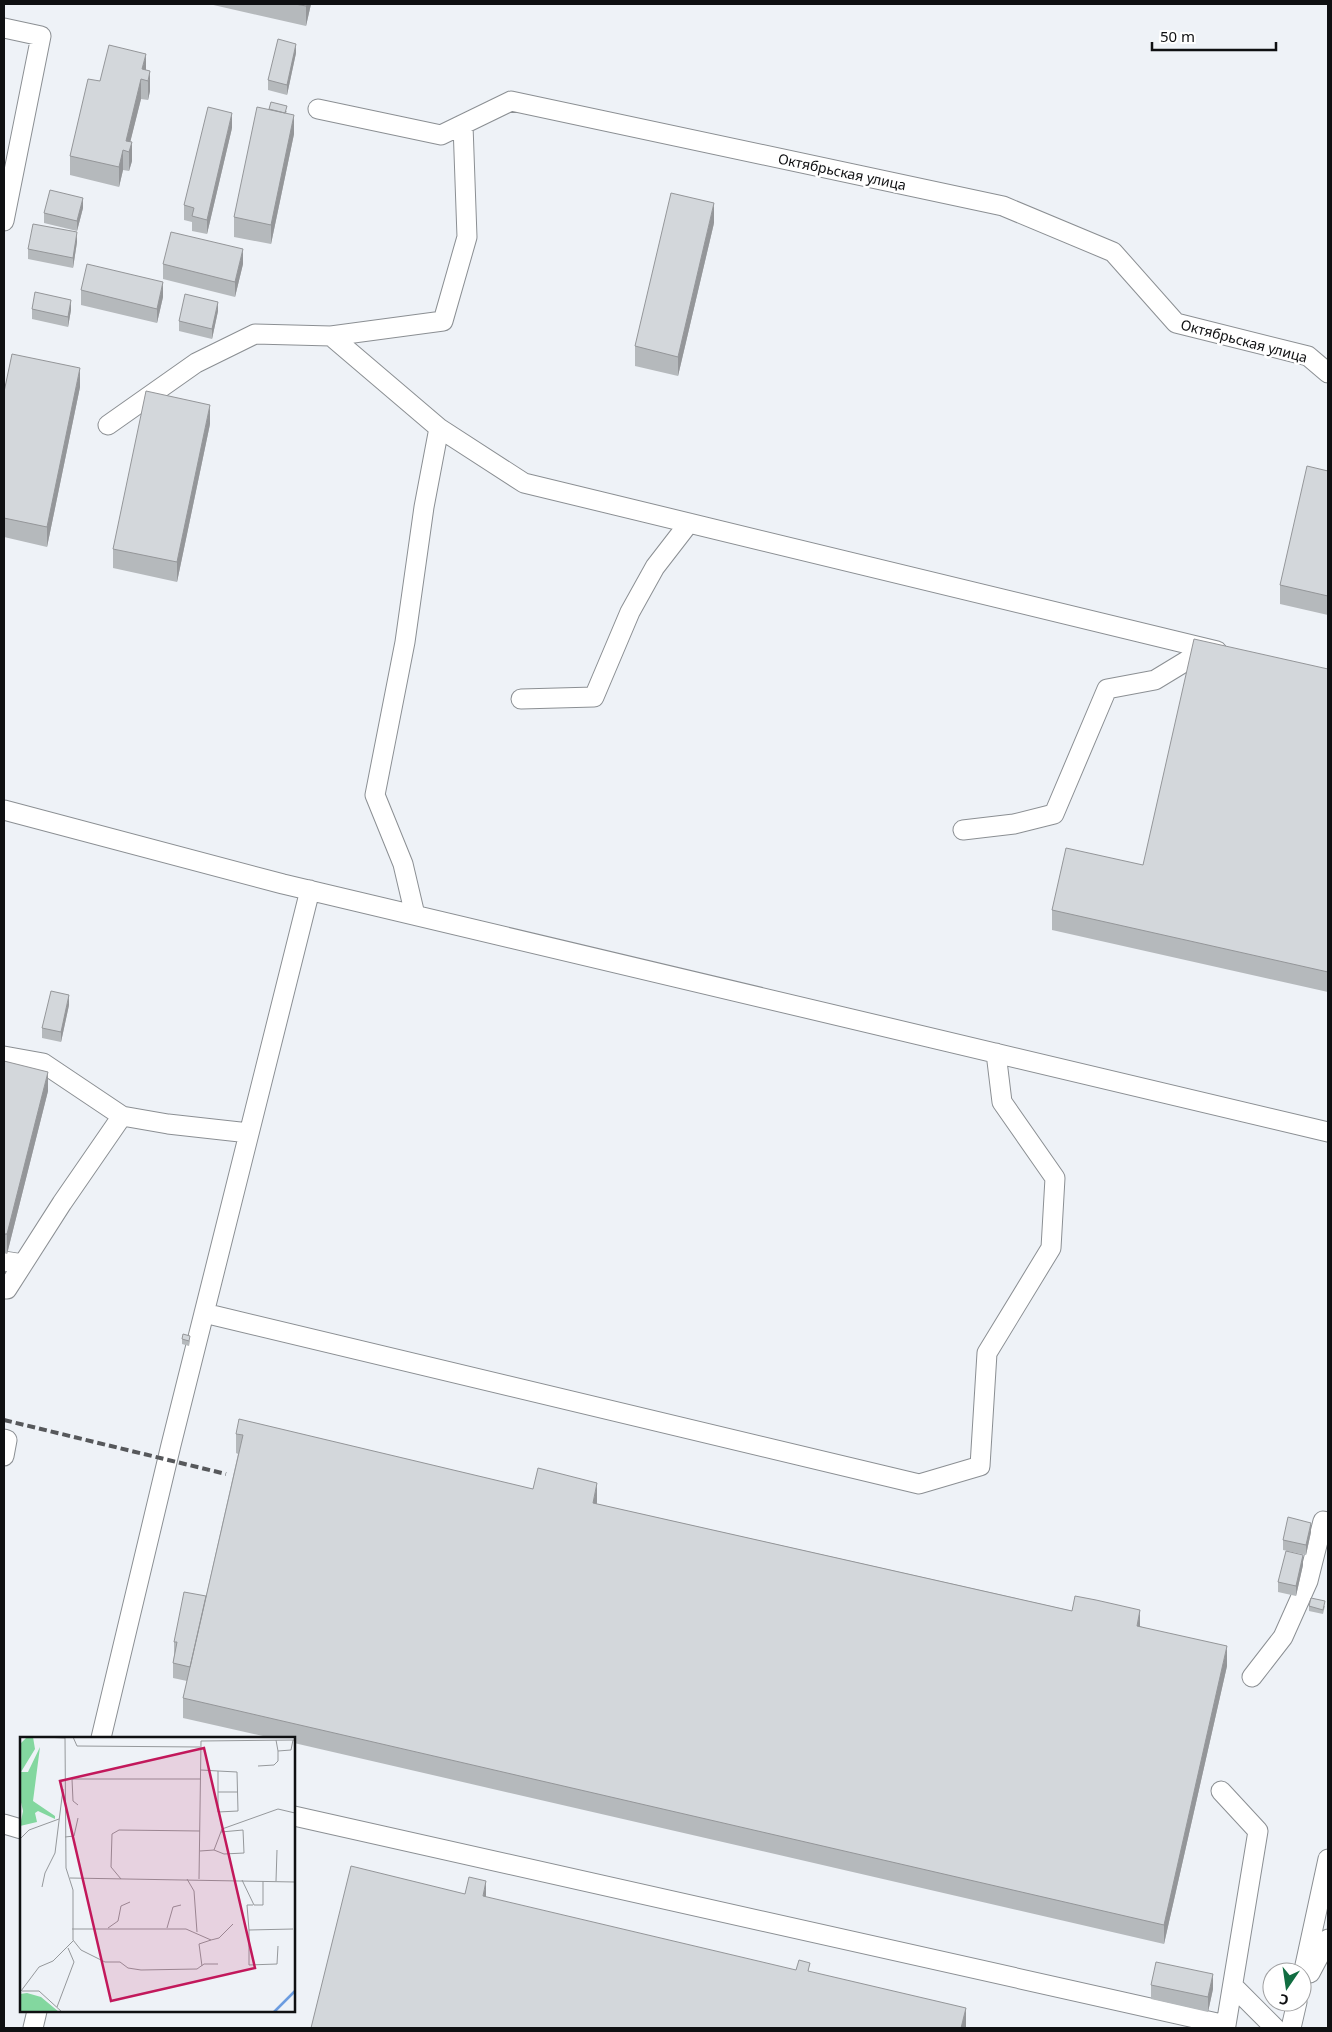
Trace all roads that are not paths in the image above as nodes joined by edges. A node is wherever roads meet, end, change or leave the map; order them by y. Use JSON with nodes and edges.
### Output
{"nodes":[{"id":1,"x":4,"y":28,"type":"edge"},
{"id":2,"x":318,"y":109,"type":"dead end"},
{"id":3,"x":463,"y":124,"type":"junction"},
{"id":4,"x":4,"y":221,"type":"edge"},
{"id":5,"x":331,"y":336,"type":"junction"},
{"id":6,"x":1328,"y":373,"type":"edge"},
{"id":7,"x":108,"y":425,"type":"dead end"},
{"id":8,"x":439,"y":428,"type":"junction"},
{"id":9,"x":689,"y":523,"type":"junction"},
{"id":10,"x":1206,"y":649,"type":"junction"},
{"id":11,"x":1234,"y":654,"type":"edge"},
{"id":12,"x":521,"y":699,"type":"dead end"},
{"id":13,"x":4,"y":810,"type":"edge"},
{"id":14,"x":963,"y":830,"type":"dead end"},
{"id":15,"x":310,"y":890,"type":"junction"},
{"id":16,"x":415,"y":915,"type":"junction"},
{"id":17,"x":996,"y":1053,"type":"junction"},
{"id":18,"x":4,"y":1056,"type":"edge"},
{"id":19,"x":122,"y":1116,"type":"junction"},
{"id":20,"x":1328,"y":1132,"type":"edge"},
{"id":21,"x":249,"y":1133,"type":"junction"},
{"id":22,"x":4,"y":1261,"type":"edge"},
{"id":23,"x":23,"y":1264,"type":"junction"},
{"id":24,"x":4,"y":1289,"type":"edge"},
{"id":25,"x":204,"y":1313,"type":"junction"},
{"id":26,"x":4,"y":1439,"type":"edge"},
{"id":27,"x":4,"y":1456,"type":"edge"},
{"id":28,"x":1328,"y":1522,"type":"edge"},
{"id":29,"x":1252,"y":1677,"type":"dead end"},
{"id":30,"x":101,"y":1737,"type":"edge"},
{"id":31,"x":1221,"y":1791,"type":"dead end"},
{"id":32,"x":295,"y":1816,"type":"edge"},
{"id":33,"x":4,"y":1824,"type":"edge"},
{"id":34,"x":20,"y":1829,"type":"edge"},
{"id":35,"x":1328,"y":1859,"type":"edge"},
{"id":36,"x":1328,"y":1939,"type":"edge"},
{"id":37,"x":1306,"y":1962,"type":"edge"},
{"id":38,"x":1312,"y":1969,"type":"edge"},
{"id":39,"x":1233,"y":1986,"type":"junction"},
{"id":40,"x":37,"y":2012,"type":"edge"},
{"id":41,"x":1295,"y":2012,"type":"edge"},
{"id":42,"x":33,"y":2028,"type":"edge"},
{"id":43,"x":1275,"y":2028,"type":"edge"},
{"id":44,"x":1291,"y":2028,"type":"edge"}],
"edges":[{"from":1,"to":4,"type":"street"},
{"from":2,"to":3,"type":"street","name":"Октябрьская улица"},
{"from":3,"to":5,"type":"street"},
{"from":3,"to":6,"type":"street","name":"Октябрьская улица"},
{"from":5,"to":7,"type":"street"},
{"from":5,"to":8,"type":"street"},
{"from":8,"to":9,"type":"street"},
{"from":8,"to":16,"type":"street"},
{"from":9,"to":10,"type":"street"},
{"from":9,"to":12,"type":"street"},
{"from":10,"to":11,"type":"street"},
{"from":10,"to":14,"type":"street"},
{"from":13,"to":15,"type":"street"},
{"from":15,"to":16,"type":"street"},
{"from":15,"to":21,"type":"street"},
{"from":16,"to":17,"type":"street"},
{"from":17,"to":20,"type":"street"},
{"from":17,"to":25,"type":"street"},
{"from":18,"to":19,"type":"street"},
{"from":19,"to":21,"type":"street"},
{"from":19,"to":23,"type":"street"},
{"from":21,"to":25,"type":"street"},
{"from":22,"to":23,"type":"street"},
{"from":23,"to":24,"type":"street"},
{"from":25,"to":30,"type":"street"},
{"from":26,"to":27,"type":"street"},
{"from":28,"to":29,"type":"street"},
{"from":31,"to":39,"type":"street"},
{"from":32,"to":39,"type":"street"},
{"from":33,"to":34,"type":"street"},
{"from":35,"to":37,"type":"street"},
{"from":36,"to":38,"type":"street"},
{"from":39,"to":43,"type":"street"},
{"from":40,"to":42,"type":"street"},
{"from":41,"to":44,"type":"street"}]}
